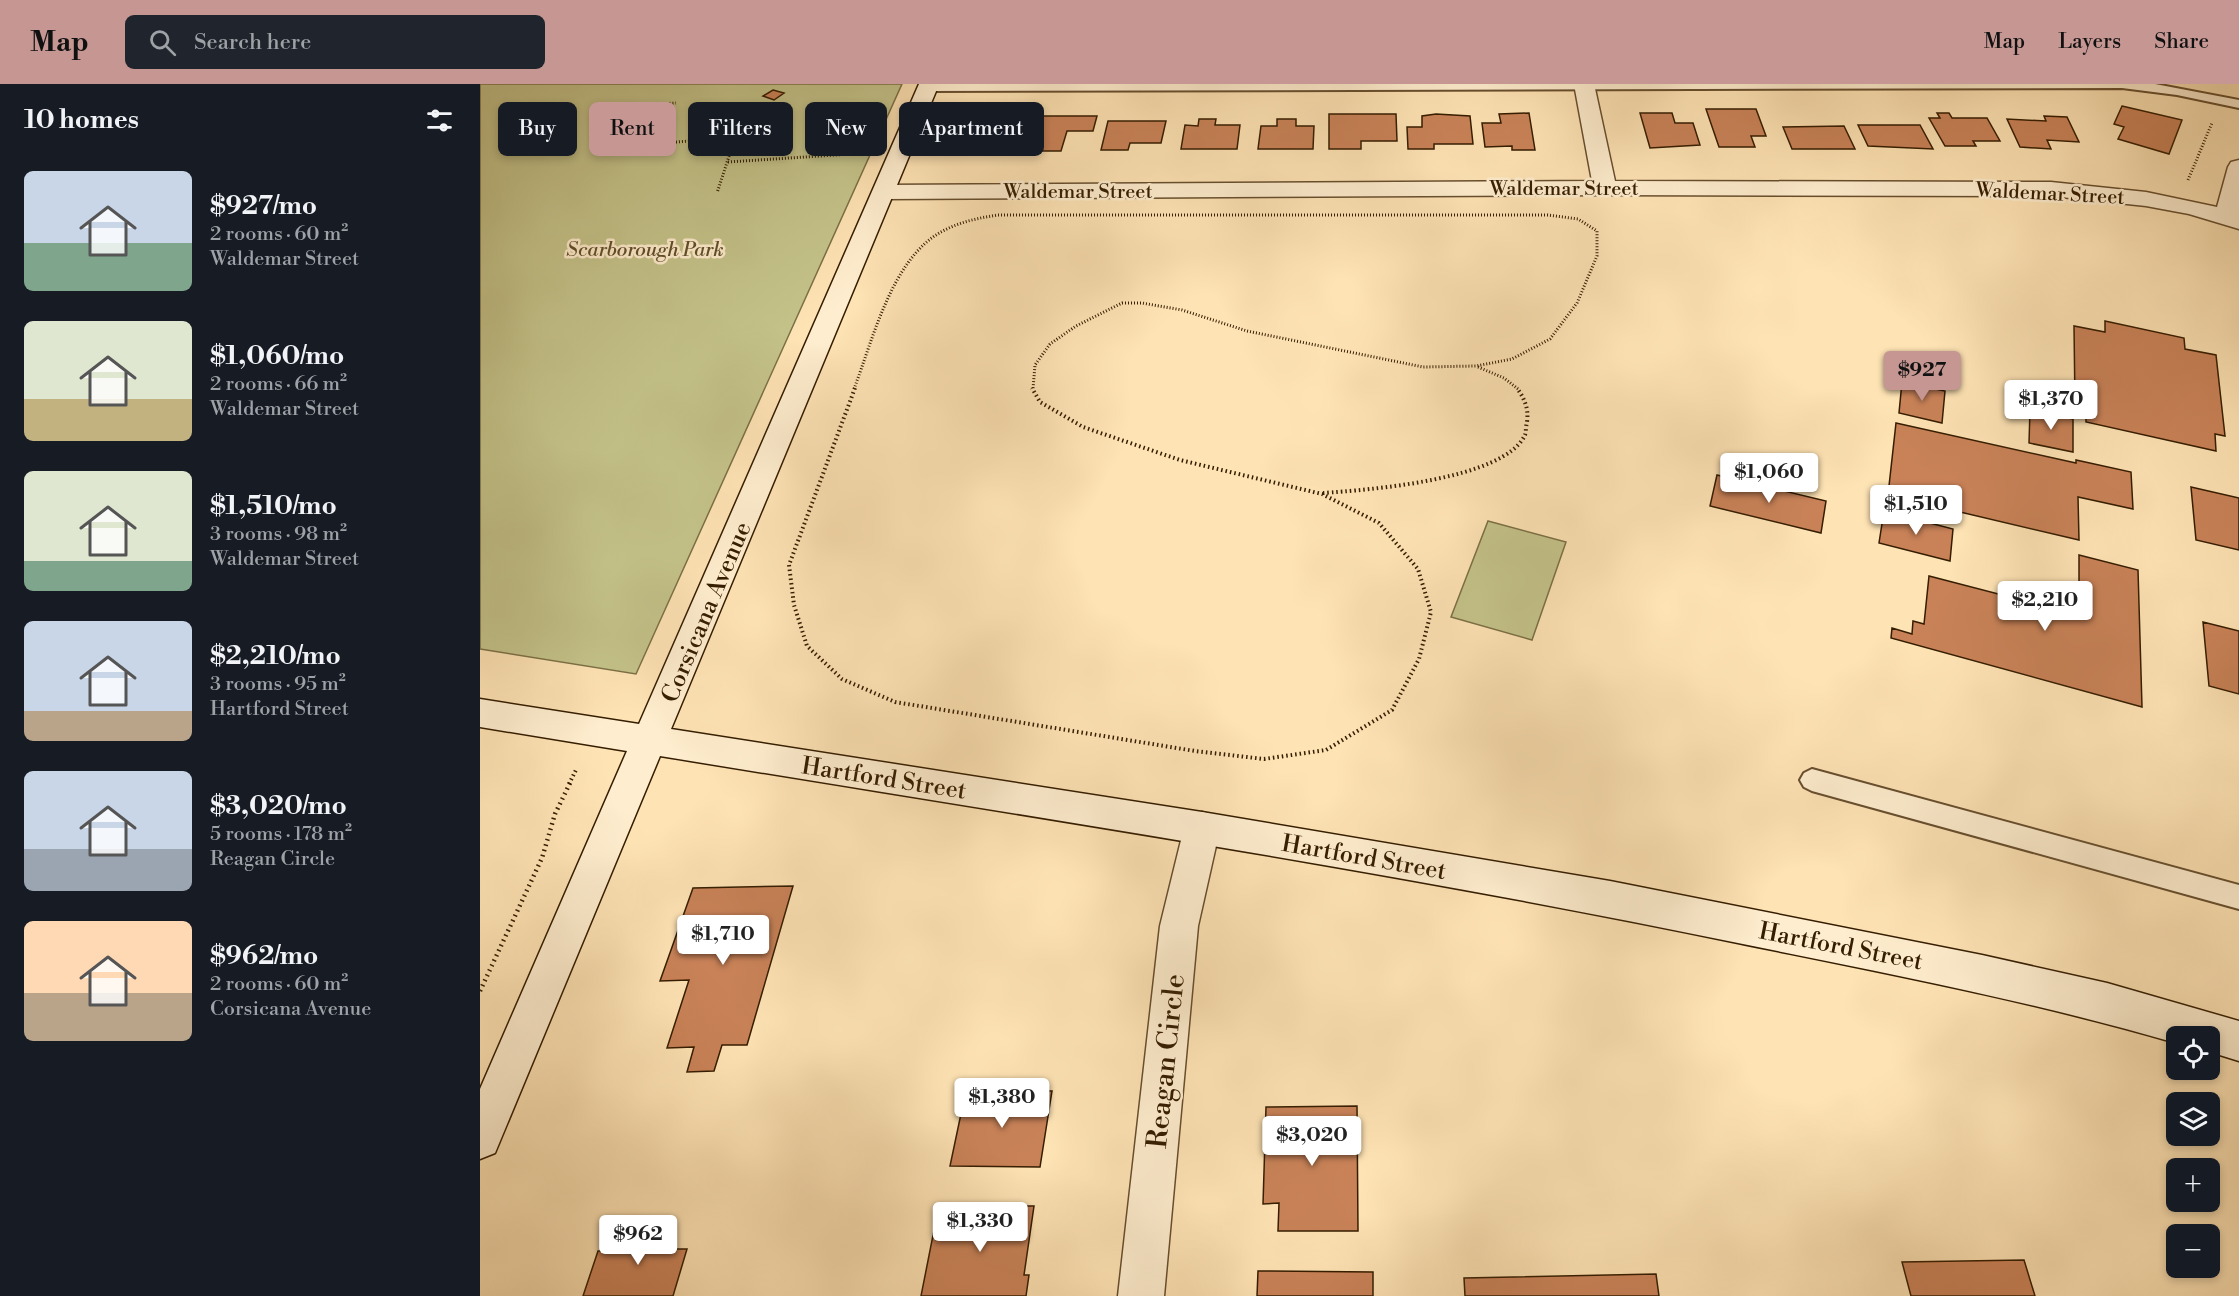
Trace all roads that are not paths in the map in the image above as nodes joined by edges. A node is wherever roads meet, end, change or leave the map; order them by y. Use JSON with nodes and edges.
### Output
{"nodes":[{"id":1,"x":1585,"y":84,"type":"edge"},
{"id":2,"x":929,"y":85,"type":"edge"},
{"id":3,"x":2239,"y":104,"type":"edge"},
{"id":4,"x":2239,"y":167,"type":"edge"},
{"id":5,"x":1605,"y":188,"type":"junction"},
{"id":6,"x":885,"y":192,"type":"junction"},
{"id":7,"x":2233,"y":219,"type":"edge"},
{"id":8,"x":480,"y":713,"type":"edge"},
{"id":9,"x":651,"y":741,"type":"junction"},
{"id":10,"x":1812,"y":780,"type":"dead end"},
{"id":11,"x":1202,"y":828,"type":"junction"},
{"id":12,"x":2239,"y":897,"type":"edge"},
{"id":13,"x":2239,"y":1041,"type":"edge"},
{"id":14,"x":480,"y":1138,"type":"edge"},
{"id":15,"x":1141,"y":1296,"type":"edge"}],
"edges":[{"from":1,"to":2,"type":"lane"},
{"from":1,"to":3,"type":"lane"},
{"from":1,"to":5,"type":"street"},
{"from":2,"to":6,"type":"street","name":"Corsicana Avenue"},
{"from":4,"to":7,"type":"street"},
{"from":5,"to":6,"type":"street","name":"Waldemar Street"},
{"from":5,"to":7,"type":"street","name":"Waldemar Street"},
{"from":6,"to":9,"type":"street","name":"Corsicana Avenue"},
{"from":8,"to":9,"type":"street","name":"Hartford Street"},
{"from":9,"to":11,"type":"street","name":"Hartford Street"},
{"from":9,"to":14,"type":"street","name":"Corsicana Avenue"},
{"from":10,"to":12,"type":"lane"},
{"from":11,"to":13,"type":"street","name":"Hartford Street"},
{"from":11,"to":15,"type":"street","name":"Reagan Circle"}]}
